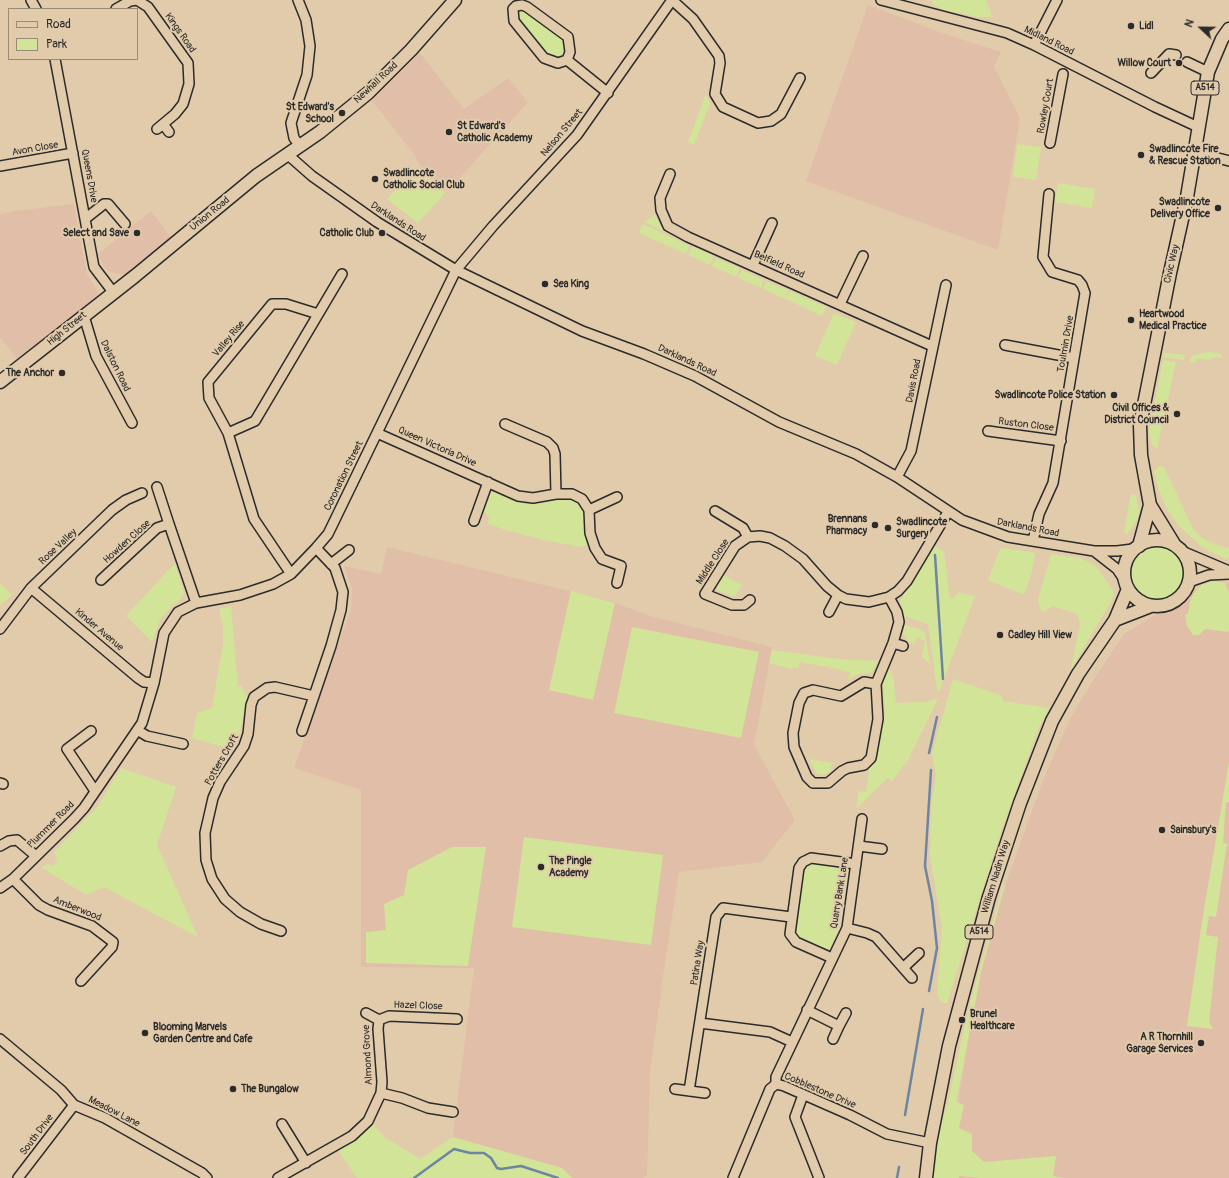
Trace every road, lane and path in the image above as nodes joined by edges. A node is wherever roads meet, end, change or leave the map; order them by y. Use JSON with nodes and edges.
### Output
{"nodes":[{"id":1,"x":298,"y":0,"type":"edge"},
{"id":2,"x":455,"y":0,"type":"edge"},
{"id":3,"x":672,"y":0,"type":"edge"},
{"id":4,"x":881,"y":0,"type":"edge"},
{"id":5,"x":1057,"y":0,"type":"edge"},
{"id":6,"x":118,"y":8,"type":"edge"},
{"id":7,"x":1229,"y":28,"type":"edge"},
{"id":8,"x":1034,"y":45,"type":"junction"},
{"id":9,"x":1176,"y":55,"type":"dead end"},
{"id":10,"x":55,"y":60,"type":"edge"},
{"id":11,"x":567,"y":60,"type":"junction"},
{"id":12,"x":1187,"y":62,"type":"dead end"},
{"id":13,"x":1208,"y":72,"type":"junction"},
{"id":14,"x":1063,"y":74,"type":"dead end"},
{"id":15,"x":1151,"y":74,"type":"dead end"},
{"id":16,"x":800,"y":78,"type":"dead end"},
{"id":17,"x":608,"y":93,"type":"junction"},
{"id":18,"x":1198,"y":127,"type":"junction"},
{"id":19,"x":169,"y":132,"type":"dead end"},
{"id":20,"x":1050,"y":143,"type":"dead end"},
{"id":21,"x":300,"y":146,"type":"junction"},
{"id":22,"x":1195,"y":152,"type":"junction"},
{"id":23,"x":73,"y":153,"type":"junction"},
{"id":24,"x":287,"y":154,"type":"junction"},
{"id":25,"x":1229,"y":161,"type":"edge"},
{"id":26,"x":0,"y":166,"type":"edge"},
{"id":27,"x":670,"y":174,"type":"dead end"},
{"id":28,"x":1049,"y":194,"type":"dead end"},
{"id":29,"x":85,"y":219,"type":"junction"},
{"id":30,"x":772,"y":223,"type":"dead end"},
{"id":31,"x":125,"y":224,"type":"dead end"},
{"id":32,"x":862,"y":256,"type":"dead end"},
{"id":33,"x":753,"y":265,"type":"junction"},
{"id":34,"x":456,"y":270,"type":"junction"},
{"id":35,"x":342,"y":274,"type":"dead end"},
{"id":36,"x":134,"y":276,"type":"joint"},
{"id":37,"x":946,"y":285,"type":"dead end"},
{"id":38,"x":113,"y":292,"type":"junction"},
{"id":39,"x":840,"y":304,"type":"junction"},
{"id":40,"x":318,"y":314,"type":"junction"},
{"id":41,"x":84,"y":316,"type":"junction"},
{"id":42,"x":1005,"y":345,"type":"dead end"},
{"id":43,"x":932,"y":346,"type":"junction"},
{"id":44,"x":1074,"y":358,"type":"junction"},
{"id":45,"x":0,"y":382,"type":"edge"},
{"id":46,"x":132,"y":423,"type":"dead end"},
{"id":47,"x":505,"y":424,"type":"dead end"},
{"id":48,"x":988,"y":431,"type":"dead end"},
{"id":49,"x":228,"y":433,"type":"junction"},
{"id":50,"x":377,"y":433,"type":"junction"},
{"id":51,"x":1062,"y":441,"type":"junction"},
{"id":52,"x":896,"y":477,"type":"junction"},
{"id":53,"x":488,"y":482,"type":"junction"},
{"id":54,"x":157,"y":487,"type":"dead end"},
{"id":55,"x":142,"y":493,"type":"dead end"},
{"id":56,"x":556,"y":494,"type":"junction"},
{"id":57,"x":617,"y":497,"type":"dead end"},
{"id":58,"x":1150,"y":505,"type":"junction"},
{"id":59,"x":590,"y":510,"type":"junction"},
{"id":60,"x":715,"y":512,"type":"dead end"},
{"id":61,"x":948,"y":512,"type":"junction"},
{"id":62,"x":474,"y":521,"type":"dead end"},
{"id":63,"x":169,"y":524,"type":"junction"},
{"id":64,"x":748,"y":536,"type":"junction"},
{"id":65,"x":1033,"y":541,"type":"junction"},
{"id":66,"x":1174,"y":544,"type":"junction"},
{"id":67,"x":1136,"y":547,"type":"junction"},
{"id":68,"x":316,"y":548,"type":"junction"},
{"id":69,"x":349,"y":550,"type":"dead end"},
{"id":70,"x":1094,"y":550,"type":"junction"},
{"id":71,"x":1184,"y":552,"type":"junction"},
{"id":72,"x":331,"y":564,"type":"junction"},
{"id":73,"x":1229,"y":572,"type":"edge"},
{"id":74,"x":291,"y":574,"type":"junction"},
{"id":75,"x":101,"y":580,"type":"dead end"},
{"id":76,"x":1189,"y":582,"type":"junction"},
{"id":77,"x":617,"y":583,"type":"dead end"},
{"id":78,"x":1126,"y":585,"type":"junction"},
{"id":79,"x":31,"y":588,"type":"junction"},
{"id":80,"x":838,"y":595,"type":"junction"},
{"id":81,"x":889,"y":597,"type":"junction"},
{"id":82,"x":750,"y":600,"type":"dead end"},
{"id":83,"x":196,"y":603,"type":"junction"},
{"id":84,"x":1151,"y":606,"type":"junction"},
{"id":85,"x":178,"y":612,"type":"joint"},
{"id":86,"x":829,"y":612,"type":"dead end"},
{"id":87,"x":1115,"y":620,"type":"junction"},
{"id":88,"x":0,"y":629,"type":"edge"},
{"id":89,"x":893,"y":643,"type":"junction"},
{"id":90,"x":903,"y":646,"type":"dead end"},
{"id":91,"x":154,"y":682,"type":"junction"},
{"id":92,"x":876,"y":684,"type":"junction"},
{"id":93,"x":314,"y":696,"type":"junction"},
{"id":94,"x":137,"y":730,"type":"junction"},
{"id":95,"x":91,"y":731,"type":"dead end"},
{"id":96,"x":302,"y":731,"type":"dead end"},
{"id":97,"x":183,"y":744,"type":"dead end"},
{"id":98,"x":95,"y":791,"type":"junction"},
{"id":99,"x":862,"y":819,"type":"dead end"},
{"id":100,"x":0,"y":846,"type":"edge"},
{"id":101,"x":858,"y":846,"type":"junction"},
{"id":102,"x":882,"y":849,"type":"dead end"},
{"id":103,"x":36,"y":856,"type":"junction"},
{"id":104,"x":856,"y":864,"type":"junction"},
{"id":105,"x":13,"y":879,"type":"junction"},
{"id":106,"x":0,"y":888,"type":"edge"},
{"id":107,"x":791,"y":917,"type":"junction"},
{"id":108,"x":847,"y":928,"type":"junction"},
{"id":109,"x":281,"y":930,"type":"dead end"},
{"id":110,"x":919,"y":953,"type":"dead end"},
{"id":111,"x":832,"y":958,"type":"junction"},
{"id":112,"x":903,"y":968,"type":"junction"},
{"id":113,"x":912,"y":978,"type":"dead end"},
{"id":114,"x":81,"y":981,"type":"dead end"},
{"id":115,"x":807,"y":1010,"type":"junction"},
{"id":116,"x":366,"y":1013,"type":"dead end"},
{"id":117,"x":846,"y":1013,"type":"dead end"},
{"id":118,"x":457,"y":1019,"type":"dead end"},
{"id":119,"x":379,"y":1020,"type":"junction"},
{"id":120,"x":700,"y":1023,"type":"junction"},
{"id":121,"x":839,"y":1026,"type":"junction"},
{"id":122,"x":0,"y":1039,"type":"edge"},
{"id":123,"x":833,"y":1039,"type":"dead end"},
{"id":124,"x":792,"y":1042,"type":"junction"},
{"id":125,"x":776,"y":1084,"type":"junction"},
{"id":126,"x":675,"y":1089,"type":"dead end"},
{"id":127,"x":689,"y":1091,"type":"junction"},
{"id":128,"x":381,"y":1093,"type":"junction"},
{"id":129,"x":705,"y":1093,"type":"dead end"},
{"id":130,"x":803,"y":1095,"type":"junction"},
{"id":131,"x":74,"y":1105,"type":"junction"},
{"id":132,"x":453,"y":1112,"type":"dead end"},
{"id":133,"x":282,"y":1124,"type":"dead end"},
{"id":134,"x":930,"y":1143,"type":"junction"},
{"id":135,"x":306,"y":1164,"type":"junction"},
{"id":136,"x":18,"y":1178,"type":"edge"},
{"id":137,"x":207,"y":1178,"type":"edge"},
{"id":138,"x":278,"y":1178,"type":"edge"},
{"id":139,"x":733,"y":1178,"type":"edge"},
{"id":140,"x":819,"y":1178,"type":"edge"},
{"id":141,"x":926,"y":1178,"type":"edge"}],
"edges":[{"from":1,"to":21,"type":"street"},
{"from":2,"to":21,"type":"main road","name":"Newhall Road"},
{"from":3,"to":16,"type":"street"},
{"from":3,"to":17,"type":"street","name":"Nelson Street"},
{"from":4,"to":8,"type":"street","name":"Midland Road"},
{"from":5,"to":8,"type":"street"},
{"from":6,"to":19,"type":"street","name":"Kings Road"},
{"from":7,"to":13,"type":"main road","name":"Civic Way","number":"A514"},
{"from":8,"to":18,"type":"street","name":"Midland Road"},
{"from":9,"to":15,"type":"street"},
{"from":10,"to":23,"type":"street","name":"Queens Drive"},
{"from":11,"to":11,"type":"street"},
{"from":11,"to":17,"type":"street"},
{"from":12,"to":13,"type":"street"},
{"from":13,"to":18,"type":"main road","name":"Civic Way","number":"A514"},
{"from":14,"to":20,"type":"street","name":"Rowley Court"},
{"from":17,"to":34,"type":"street","name":"Nelson Street"},
{"from":18,"to":22,"type":"main road","name":"Civic Way","number":"A514"},
{"from":21,"to":24,"type":"main road","name":"Newhall Road"},
{"from":22,"to":25,"type":"street"},
{"from":22,"to":58,"type":"main road","name":"Civic Way","number":"A514"},
{"from":23,"to":26,"type":"street","name":"Avon Close"},
{"from":23,"to":29,"type":"street","name":"Queens Drive"},
{"from":24,"to":34,"type":"street","name":"Darklands Road"},
{"from":24,"to":36,"type":"main road","name":"Union Road"},
{"from":27,"to":33,"type":"street","name":"Belfield Road"},
{"from":28,"to":44,"type":"street","name":"Toulmin Drive"},
{"from":29,"to":31,"type":"street"},
{"from":29,"to":38,"type":"street","name":"Queens Drive"},
{"from":30,"to":33,"type":"street"},
{"from":32,"to":39,"type":"street"},
{"from":33,"to":39,"type":"street","name":"Belfield Road"},
{"from":34,"to":50,"type":"street","name":"Coronation Street"},
{"from":34,"to":52,"type":"street","name":"Darklands Road"},
{"from":35,"to":40,"type":"street"},
{"from":36,"to":38,"type":"main road","name":"High Street"},
{"from":37,"to":43,"type":"street","name":"Davis Road"},
{"from":38,"to":41,"type":"main road","name":"High Street"},
{"from":39,"to":43,"type":"street","name":"Belfield Road"},
{"from":40,"to":49,"type":"street"},
{"from":40,"to":49,"type":"street","name":"Valley Rise"},
{"from":41,"to":45,"type":"main road","name":"High Street"},
{"from":41,"to":46,"type":"street","name":"Dalston Road"},
{"from":42,"to":44,"type":"street"},
{"from":43,"to":52,"type":"street","name":"Davis Road"},
{"from":44,"to":51,"type":"street","name":"Toulmin Drive"},
{"from":47,"to":56,"type":"street"},
{"from":48,"to":51,"type":"street","name":"Ruston Close"},
{"from":49,"to":74,"type":"street","name":"Valley Rise"},
{"from":50,"to":53,"type":"street","name":"Queen Victoria Drive"},
{"from":50,"to":68,"type":"street","name":"Coronation Street"},
{"from":51,"to":65,"type":"street","name":"Toulmin Drive"},
{"from":52,"to":61,"type":"street","name":"Darklands Road"},
{"from":53,"to":56,"type":"street","name":"Queen Victoria Drive"},
{"from":53,"to":62,"type":"street"},
{"from":54,"to":63,"type":"street"},
{"from":55,"to":79,"type":"street","name":"Rose Valley"},
{"from":56,"to":59,"type":"street","name":"Queen Victoria Drive"},
{"from":57,"to":59,"type":"street"},
{"from":58,"to":66,"type":"main road","name":"Civic Way","number":"A514"},
{"from":58,"to":67,"type":"main road","name":"Civic Way","number":"A514"},
{"from":59,"to":77,"type":"street"},
{"from":60,"to":64,"type":"street"},
{"from":61,"to":65,"type":"street","name":"Darklands Road"},
{"from":61,"to":81,"type":"street"},
{"from":63,"to":75,"type":"street","name":"Howden Close"},
{"from":63,"to":83,"type":"street"},
{"from":64,"to":80,"type":"street"},
{"from":64,"to":82,"type":"street","name":"Middle Close"},
{"from":65,"to":70,"type":"street","name":"Darklands Road"},
{"from":66,"to":67,"type":"main road"},
{"from":66,"to":71,"type":"main road"},
{"from":67,"to":70,"type":"street","name":"Darklands Road"},
{"from":67,"to":78,"type":"main road"},
{"from":68,"to":72,"type":"street"},
{"from":68,"to":74,"type":"street","name":"Coronation Street"},
{"from":69,"to":72,"type":"street"},
{"from":70,"to":78,"type":"street"},
{"from":71,"to":73,"type":"street"},
{"from":71,"to":76,"type":"main road"},
{"from":72,"to":93,"type":"street"},
{"from":73,"to":76,"type":"street"},
{"from":74,"to":83,"type":"street","name":"Coronation Street"},
{"from":76,"to":84,"type":"main road"},
{"from":78,"to":84,"type":"main road"},
{"from":78,"to":87,"type":"main road","name":"William Nadin Way","number":"A514"},
{"from":79,"to":88,"type":"street","name":"Rose Valley"},
{"from":79,"to":91,"type":"street","name":"Kinder Avenue"},
{"from":80,"to":81,"type":"street"},
{"from":80,"to":86,"type":"street"},
{"from":81,"to":89,"type":"street"},
{"from":83,"to":85,"type":"street","name":"Coronation Street"},
{"from":84,"to":87,"type":"main road"},
{"from":85,"to":91,"type":"street","name":"Plummer Road"},
{"from":87,"to":134,"type":"main road","name":"William Nadin Way","number":"A514"},
{"from":89,"to":90,"type":"street"},
{"from":89,"to":92,"type":"street"},
{"from":91,"to":94,"type":"street","name":"Plummer Road"},
{"from":92,"to":92,"type":"street"},
{"from":93,"to":96,"type":"street"},
{"from":93,"to":109,"type":"street","name":"Potters Croft"},
{"from":94,"to":97,"type":"street"},
{"from":94,"to":98,"type":"street","name":"Plummer Road"},
{"from":95,"to":98,"type":"street"},
{"from":98,"to":103,"type":"street","name":"Plummer Road"},
{"from":99,"to":101,"type":"street","name":"Quarry Bank Lane"},
{"from":100,"to":103,"type":"street"},
{"from":101,"to":102,"type":"street"},
{"from":101,"to":104,"type":"street","name":"Quarry Bank Lane"},
{"from":103,"to":105,"type":"street","name":"Plummer Road"},
{"from":104,"to":107,"type":"street"},
{"from":104,"to":108,"type":"street","name":"Quarry Bank Lane"},
{"from":105,"to":106,"type":"street","name":"Plummer Road"},
{"from":105,"to":114,"type":"street","name":"Amberwood"},
{"from":107,"to":111,"type":"street"},
{"from":107,"to":120,"type":"street","name":"Patina Way"},
{"from":108,"to":111,"type":"street","name":"Quarry Bank Lane"},
{"from":108,"to":112,"type":"street"},
{"from":110,"to":112,"type":"street"},
{"from":111,"to":115,"type":"street","name":"Quarry Bank Lane"},
{"from":112,"to":113,"type":"street"},
{"from":115,"to":121,"type":"street"},
{"from":115,"to":124,"type":"street","name":"Quarry Bank Lane"},
{"from":116,"to":119,"type":"street","name":"Almond Grove"},
{"from":117,"to":121,"type":"street"},
{"from":118,"to":119,"type":"street","name":"Hazel Close"},
{"from":119,"to":128,"type":"street","name":"Almond Grove"},
{"from":120,"to":124,"type":"street"},
{"from":120,"to":127,"type":"street","name":"Patina Way"},
{"from":121,"to":123,"type":"street"},
{"from":122,"to":131,"type":"street","name":"Meadow Lane"},
{"from":124,"to":125,"type":"street","name":"Quarry Bank Lane"},
{"from":125,"to":130,"type":"street","name":"Cobblestone Drive"},
{"from":125,"to":139,"type":"street","name":"Cobblestone Drive"},
{"from":126,"to":127,"type":"street"},
{"from":127,"to":129,"type":"street"},
{"from":128,"to":132,"type":"street"},
{"from":128,"to":135,"type":"street","name":"Almond Grove"},
{"from":130,"to":134,"type":"street","name":"Cobblestone Drive"},
{"from":130,"to":140,"type":"street"},
{"from":131,"to":136,"type":"street","name":"South Drive"},
{"from":131,"to":137,"type":"street","name":"Meadow Lane"},
{"from":133,"to":135,"type":"street"},
{"from":134,"to":141,"type":"main road","name":"William Nadin Way","number":"A514"},
{"from":135,"to":138,"type":"street","name":"Almond Grove"}]}
